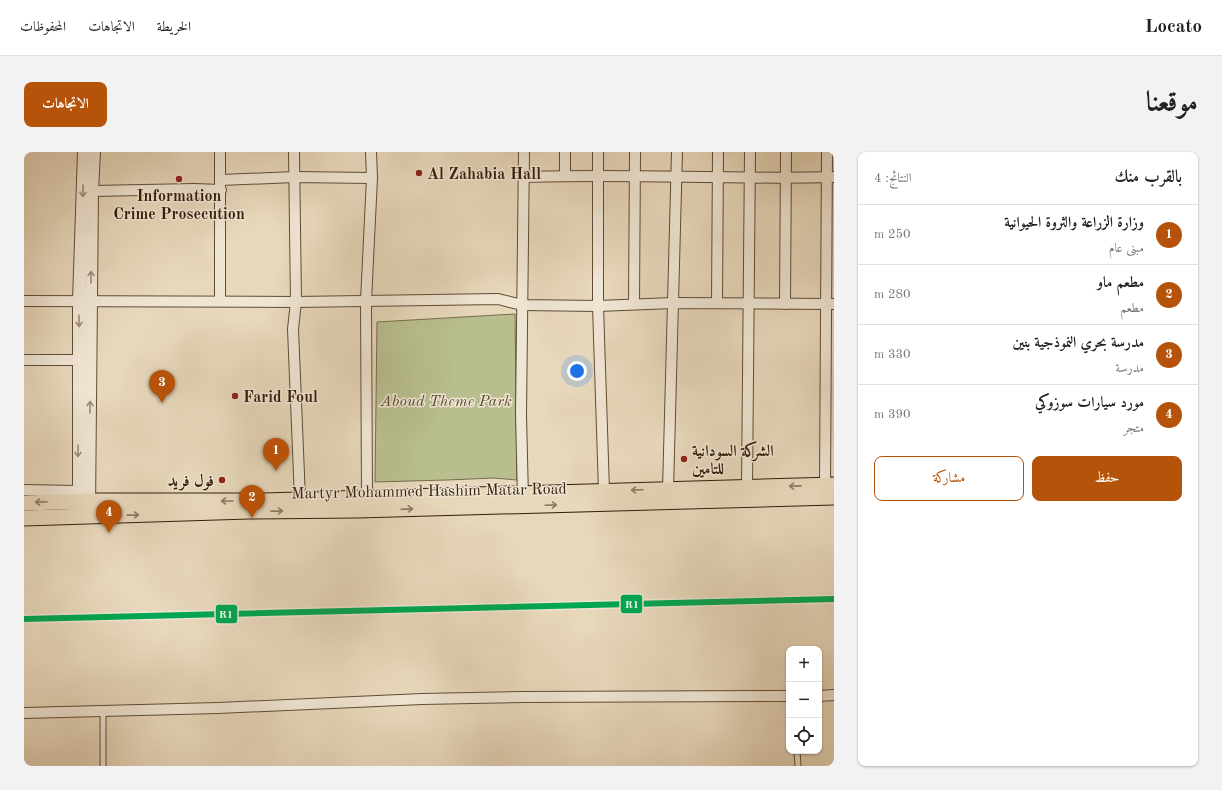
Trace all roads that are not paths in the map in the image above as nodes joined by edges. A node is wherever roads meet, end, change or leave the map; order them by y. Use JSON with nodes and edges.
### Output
{"nodes":[{"id":1,"x":84,"y":152,"type":"edge"},
{"id":2,"x":94,"y":152,"type":"edge"},
{"id":3,"x":220,"y":152,"type":"edge"},
{"id":4,"x":294,"y":152,"type":"edge"},
{"id":5,"x":371,"y":152,"type":"edge"},
{"id":6,"x":524,"y":152,"type":"edge"},
{"id":7,"x":565,"y":152,"type":"edge"},
{"id":8,"x":598,"y":152,"type":"edge"},
{"id":9,"x":635,"y":152,"type":"edge"},
{"id":10,"x":677,"y":152,"type":"edge"},
{"id":11,"x":718,"y":152,"type":"edge"},
{"id":12,"x":750,"y":152,"type":"edge"},
{"id":13,"x":786,"y":152,"type":"edge"},
{"id":14,"x":827,"y":152,"type":"edge"},
{"id":15,"x":598,"y":175,"type":"junction"},
{"id":16,"x":635,"y":175,"type":"junction"},
{"id":17,"x":565,"y":176,"type":"junction"},
{"id":18,"x":676,"y":176,"type":"junction"},
{"id":19,"x":295,"y":177,"type":"junction"},
{"id":20,"x":523,"y":177,"type":"junction"},
{"id":21,"x":718,"y":177,"type":"junction"},
{"id":22,"x":831,"y":177,"type":"edge"},
{"id":23,"x":372,"y":178,"type":"junction"},
{"id":24,"x":750,"y":178,"type":"junction"},
{"id":25,"x":786,"y":178,"type":"junction"},
{"id":26,"x":221,"y":185,"type":"junction"},
{"id":27,"x":92,"y":191,"type":"junction"},
{"id":28,"x":24,"y":301,"type":"edge"},
{"id":29,"x":85,"y":301,"type":"junction"},
{"id":30,"x":220,"y":301,"type":"junction"},
{"id":31,"x":366,"y":301,"type":"junction"},
{"id":32,"x":296,"y":302,"type":"junction"},
{"id":33,"x":673,"y":303,"type":"junction"},
{"id":34,"x":717,"y":303,"type":"junction"},
{"id":35,"x":750,"y":303,"type":"junction"},
{"id":36,"x":634,"y":304,"type":"junction"},
{"id":37,"x":786,"y":304,"type":"junction"},
{"id":38,"x":830,"y":304,"type":"edge"},
{"id":39,"x":522,"y":305,"type":"junction"},
{"id":40,"x":598,"y":306,"type":"junction"},
{"id":41,"x":24,"y":360,"type":"edge"},
{"id":42,"x":80,"y":360,"type":"junction"},
{"id":43,"x":747,"y":487,"type":"junction"},
{"id":44,"x":831,"y":489,"type":"edge"},
{"id":45,"x":24,"y":490,"type":"edge"},
{"id":46,"x":668,"y":490,"type":"junction"},
{"id":47,"x":604,"y":491,"type":"junction"},
{"id":48,"x":82,"y":498,"type":"junction"},
{"id":49,"x":368,"y":498,"type":"junction"},
{"id":50,"x":300,"y":499,"type":"junction"},
{"id":51,"x":523,"y":499,"type":"junction"},
{"id":52,"x":24,"y":503,"type":"edge"},
{"id":53,"x":84,"y":516,"type":"junction"},
{"id":54,"x":24,"y":518,"type":"edge"},
{"id":55,"x":834,"y":695,"type":"edge"},
{"id":56,"x":786,"y":696,"type":"edge"},
{"id":57,"x":822,"y":696,"type":"edge"},
{"id":58,"x":103,"y":712,"type":"junction"},
{"id":59,"x":24,"y":713,"type":"edge"},
{"id":60,"x":797,"y":754,"type":"edge"},
{"id":61,"x":104,"y":766,"type":"edge"},
{"id":62,"x":798,"y":766,"type":"edge"}],
"edges":[{"from":1,"to":29,"type":"street","one_way":true},
{"from":2,"to":27,"type":"street"},
{"from":3,"to":26,"type":"street"},
{"from":4,"to":19,"type":"street"},
{"from":5,"to":23,"type":"street"},
{"from":6,"to":20,"type":"street"},
{"from":7,"to":17,"type":"street"},
{"from":8,"to":15,"type":"street"},
{"from":9,"to":16,"type":"street"},
{"from":10,"to":18,"type":"street"},
{"from":11,"to":21,"type":"street"},
{"from":12,"to":24,"type":"street"},
{"from":13,"to":25,"type":"street"},
{"from":14,"to":22,"type":"street"},
{"from":15,"to":16,"type":"street"},
{"from":15,"to":17,"type":"street"},
{"from":15,"to":40,"type":"street"},
{"from":16,"to":18,"type":"street"},
{"from":16,"to":36,"type":"street"},
{"from":17,"to":20,"type":"street"},
{"from":18,"to":21,"type":"street"},
{"from":18,"to":33,"type":"street"},
{"from":19,"to":23,"type":"street"},
{"from":19,"to":26,"type":"street"},
{"from":19,"to":32,"type":"street"},
{"from":20,"to":39,"type":"street"},
{"from":21,"to":24,"type":"street"},
{"from":21,"to":34,"type":"street"},
{"from":22,"to":25,"type":"street"},
{"from":22,"to":38,"type":"street"},
{"from":23,"to":31,"type":"street"},
{"from":24,"to":25,"type":"street"},
{"from":24,"to":35,"type":"street"},
{"from":25,"to":37,"type":"street"},
{"from":26,"to":27,"type":"street"},
{"from":26,"to":30,"type":"street"},
{"from":29,"to":27,"type":"street","one_way":true},
{"from":28,"to":29,"type":"street"},
{"from":29,"to":30,"type":"street"},
{"from":29,"to":42,"type":"street","one_way":true},
{"from":48,"to":29,"type":"street","one_way":true},
{"from":30,"to":32,"type":"street"},
{"from":31,"to":32,"type":"street"},
{"from":31,"to":39,"type":"street"},
{"from":31,"to":49,"type":"street"},
{"from":32,"to":50,"type":"street"},
{"from":33,"to":34,"type":"street"},
{"from":33,"to":36,"type":"street"},
{"from":33,"to":46,"type":"street"},
{"from":34,"to":35,"type":"street"},
{"from":35,"to":37,"type":"street"},
{"from":35,"to":43,"type":"street"},
{"from":36,"to":40,"type":"street"},
{"from":37,"to":38,"type":"street"},
{"from":38,"to":44,"type":"street"},
{"from":39,"to":40,"type":"street"},
{"from":39,"to":51,"type":"street"},
{"from":40,"to":47,"type":"street"},
{"from":41,"to":42,"type":"street"},
{"from":42,"to":48,"type":"street","one_way":true},
{"from":44,"to":43,"type":"main road","name":"Martyr Mohammed Hashim Matar Road","one_way":true},
{"from":43,"to":46,"type":"main road","name":"Martyr Mohammed Hashim Matar Road"},
{"from":51,"to":44,"type":"main road","name":"Martyr Mohammed Hashim Matar Road","one_way":true},
{"from":45,"to":48,"type":"street"},
{"from":46,"to":47,"type":"main road","name":"Martyr Mohammed Hashim Matar Road","one_way":true},
{"from":47,"to":51,"type":"main road","name":"Martyr Mohammed Hashim Matar Road"},
{"from":50,"to":48,"type":"main road","name":"Martyr Mohammed Hashim Matar Road","one_way":true},
{"from":48,"to":52,"type":"main road","name":"Martyr Mohammed Hashim Matar Road","one_way":true},
{"from":48,"to":53,"type":"street"},
{"from":49,"to":50,"type":"main road","name":"Martyr Mohammed Hashim Matar Road"},
{"from":49,"to":51,"type":"main road","name":"Martyr Mohammed Hashim Matar Road"},
{"from":53,"to":51,"type":"main road","name":"Martyr Mohammed Hashim Matar Road","one_way":true},
{"from":53,"to":54,"type":"main road","name":"Martyr Mohammed Hashim Matar Road"},
{"from":55,"to":57,"type":"street"},
{"from":56,"to":58,"type":"street"},
{"from":58,"to":59,"type":"street"},
{"from":58,"to":61,"type":"lane"},
{"from":60,"to":62,"type":"lane"}]}
